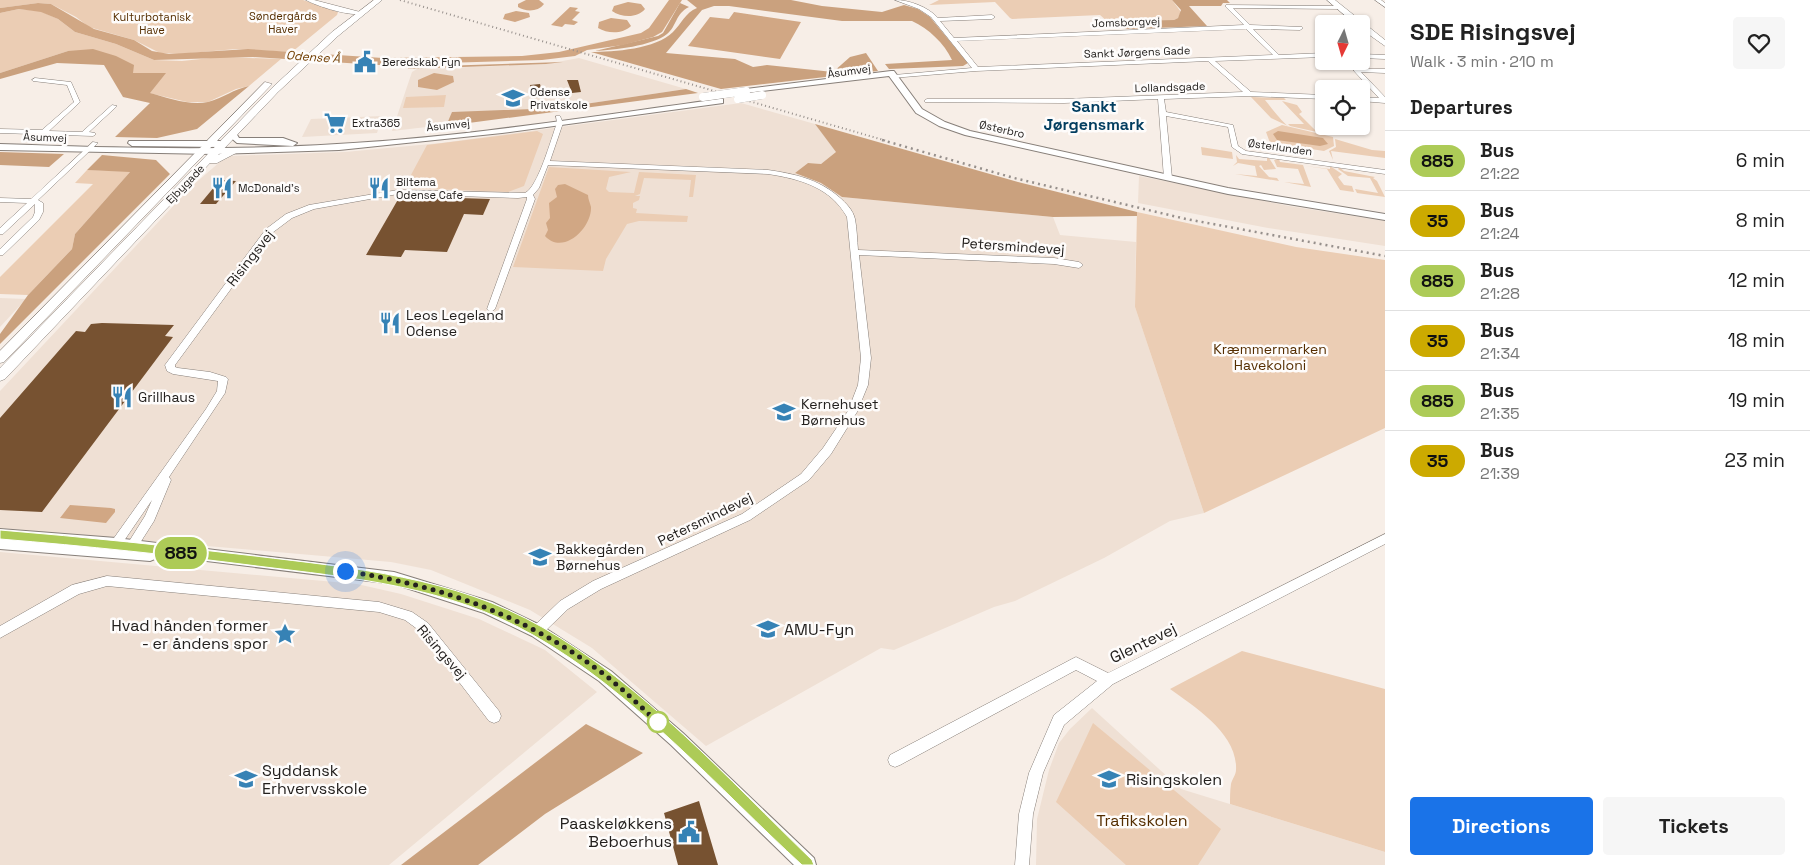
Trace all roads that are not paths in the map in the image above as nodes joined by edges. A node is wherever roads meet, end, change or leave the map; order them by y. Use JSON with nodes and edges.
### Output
{"nodes":[{"id":1,"x":309,"y":0,"type":"edge"},
{"id":2,"x":367,"y":0,"type":"edge"},
{"id":3,"x":378,"y":0,"type":"edge"},
{"id":4,"x":898,"y":0,"type":"edge"},
{"id":5,"x":1331,"y":0,"type":"edge"},
{"id":6,"x":1378,"y":0,"type":"edge"},
{"id":7,"x":1385,"y":5,"type":"edge"},
{"id":8,"x":1340,"y":7,"type":"junction"},
{"id":9,"x":350,"y":12,"type":"junction"},
{"id":10,"x":360,"y":14,"type":"junction"},
{"id":11,"x":1350,"y":15,"type":"edge"},
{"id":12,"x":992,"y":16,"type":"dead end"},
{"id":13,"x":936,"y":20,"type":"junction"},
{"id":14,"x":1249,"y":27,"type":"junction"},
{"id":15,"x":1300,"y":28,"type":"dead end"},
{"id":16,"x":1370,"y":32,"type":"edge"},
{"id":17,"x":952,"y":40,"type":"junction"},
{"id":18,"x":1385,"y":44,"type":"edge"},
{"id":19,"x":1315,"y":55,"type":"edge"},
{"id":20,"x":1277,"y":56,"type":"junction"},
{"id":21,"x":1370,"y":56,"type":"edge"},
{"id":22,"x":1385,"y":57,"type":"edge"},
{"id":23,"x":1209,"y":59,"type":"junction"},
{"id":24,"x":976,"y":69,"type":"junction"},
{"id":25,"x":1385,"y":71,"type":"edge"},
{"id":26,"x":891,"y":77,"type":"junction"},
{"id":27,"x":35,"y":80,"type":"dead end"},
{"id":28,"x":1249,"y":94,"type":"junction"},
{"id":29,"x":256,"y":96,"type":"junction"},
{"id":30,"x":1315,"y":97,"type":"edge"},
{"id":31,"x":1161,"y":98,"type":"junction"},
{"id":32,"x":1370,"y":99,"type":"edge"},
{"id":33,"x":1384,"y":100,"type":"edge"},
{"id":34,"x":927,"y":102,"type":"dead end"},
{"id":35,"x":114,"y":106,"type":"dead end"},
{"id":36,"x":1163,"y":114,"type":"junction"},
{"id":37,"x":559,"y":120,"type":"junction"},
{"id":38,"x":0,"y":131,"type":"edge"},
{"id":39,"x":44,"y":132,"type":"junction"},
{"id":40,"x":84,"y":133,"type":"junction"},
{"id":41,"x":233,"y":135,"type":"junction"},
{"id":42,"x":94,"y":138,"type":"junction"},
{"id":43,"x":0,"y":140,"type":"edge"},
{"id":44,"x":293,"y":143,"type":"junction"},
{"id":45,"x":193,"y":144,"type":"junction"},
{"id":46,"x":0,"y":147,"type":"edge"},
{"id":47,"x":212,"y":148,"type":"junction"},
{"id":48,"x":88,"y":149,"type":"junction"},
{"id":49,"x":116,"y":150,"type":"junction"},
{"id":50,"x":233,"y":152,"type":"junction"},
{"id":51,"x":191,"y":161,"type":"junction"},
{"id":52,"x":545,"y":163,"type":"junction"},
{"id":53,"x":1385,"y":172,"type":"edge"},
{"id":54,"x":1168,"y":178,"type":"junction"},
{"id":55,"x":186,"y":183,"type":"junction"},
{"id":56,"x":529,"y":194,"type":"junction"},
{"id":57,"x":0,"y":200,"type":"edge"},
{"id":58,"x":33,"y":201,"type":"junction"},
{"id":59,"x":1385,"y":217,"type":"edge"},
{"id":60,"x":145,"y":225,"type":"junction"},
{"id":61,"x":0,"y":232,"type":"edge"},
{"id":62,"x":856,"y":252,"type":"junction"},
{"id":63,"x":0,"y":253,"type":"edge"},
{"id":64,"x":1078,"y":265,"type":"dead end"},
{"id":65,"x":490,"y":309,"type":"dead end"},
{"id":66,"x":0,"y":359,"type":"edge"},
{"id":67,"x":0,"y":376,"type":"edge"},
{"id":68,"x":169,"y":472,"type":"junction"},
{"id":69,"x":0,"y":535,"type":"edge"},
{"id":70,"x":1385,"y":540,"type":"edge"},
{"id":71,"x":0,"y":542,"type":"edge"},
{"id":72,"x":112,"y":548,"type":"junction"},
{"id":73,"x":130,"y":550,"type":"junction"},
{"id":74,"x":537,"y":631,"type":"junction"},
{"id":75,"x":0,"y":632,"type":"edge"},
{"id":76,"x":1108,"y":680,"type":"junction"},
{"id":77,"x":494,"y":716,"type":"dead end"},
{"id":78,"x":895,"y":760,"type":"dead end"},
{"id":79,"x":807,"y":865,"type":"edge"},
{"id":80,"x":1022,"y":865,"type":"edge"}],
"edges":[{"from":1,"to":9,"type":"street"},
{"from":2,"to":9,"type":"main road"},
{"from":3,"to":10,"type":"main road","name":"Ejbygade"},
{"from":4,"to":13,"type":"street"},
{"from":5,"to":8,"type":"main road"},
{"from":6,"to":7,"type":"street"},
{"from":8,"to":11,"type":"main road"},
{"from":8,"to":14,"type":"street"},
{"from":9,"to":10,"type":"street"},
{"from":9,"to":29,"type":"main road"},
{"from":10,"to":41,"type":"main road","name":"Ejbygade"},
{"from":12,"to":13,"type":"street"},
{"from":13,"to":17,"type":"street"},
{"from":14,"to":15,"type":"street","name":"Jomsborgvej"},
{"from":14,"to":17,"type":"street","name":"Jomsborgvej"},
{"from":14,"to":20,"type":"street"},
{"from":16,"to":18,"type":"main road"},
{"from":17,"to":24,"type":"street"},
{"from":19,"to":20,"type":"street","name":"Sankt Jørgens Gade"},
{"from":20,"to":23,"type":"street","name":"Sankt Jørgens Gade"},
{"from":21,"to":22,"type":"street"},
{"from":23,"to":24,"type":"street","name":"Sankt Jørgens Gade"},
{"from":23,"to":28,"type":"street"},
{"from":24,"to":26,"type":"street","name":"Sankt Jørgens Gade"},
{"from":25,"to":33,"type":"street"},
{"from":26,"to":37,"type":"street","name":"Åsumvej","bridge":true},
{"from":26,"to":37,"type":"street","name":"Åsumvej","bridge":true},
{"from":26,"to":54,"type":"street","name":"Østerbro"},
{"from":27,"to":39,"type":"street","name":"Åsumvej"},
{"from":28,"to":30,"type":"street","name":"Lollandsgade"},
{"from":28,"to":31,"type":"street","name":"Lollandsgade"},
{"from":29,"to":45,"type":"main road"},
{"from":29,"to":47,"type":"main road"},
{"from":31,"to":34,"type":"street","name":"Lollandsgade"},
{"from":31,"to":36,"type":"street"},
{"from":32,"to":33,"type":"street"},
{"from":35,"to":40,"type":"street","name":"Åsumvej"},
{"from":36,"to":53,"type":"street","name":"Østerlunden"},
{"from":36,"to":54,"type":"street"},
{"from":37,"to":44,"type":"street","name":"Åsumvej"},
{"from":37,"to":50,"type":"street","name":"Åsumvej"},
{"from":37,"to":52,"type":"street"},
{"from":38,"to":39,"type":"street","name":"Åsumvej"},
{"from":39,"to":40,"type":"street","name":"Åsumvej"},
{"from":40,"to":42,"type":"street","name":"Åsumvej"},
{"from":41,"to":44,"type":"street"},
{"from":41,"to":47,"type":"main road","name":"Ejbygade"},
{"from":42,"to":43,"type":"street","name":"Åsumvej"},
{"from":42,"to":45,"type":"street","name":"Åsumvej"},
{"from":42,"to":48,"type":"street"},
{"from":44,"to":47,"type":"street"},
{"from":45,"to":47,"type":"street","name":"Åsumvej"},
{"from":46,"to":48,"type":"street","name":"Åsumvej"},
{"from":47,"to":49,"type":"street","name":"Åsumvej"},
{"from":47,"to":50,"type":"street","name":"Åsumvej"},
{"from":47,"to":51,"type":"main road","name":"Ejbygade"},
{"from":47,"to":55,"type":"main road","name":"Ejbygade"},
{"from":47,"to":60,"type":"main road"},
{"from":48,"to":49,"type":"street","name":"Åsumvej"},
{"from":48,"to":58,"type":"street"},
{"from":49,"to":51,"type":"street"},
{"from":50,"to":55,"type":"main road"},
{"from":51,"to":66,"type":"main road","name":"Ejbygade"},
{"from":52,"to":56,"type":"street"},
{"from":52,"to":62,"type":"street","name":"Petersmindevej"},
{"from":54,"to":59,"type":"street","name":"Østerbro"},
{"from":55,"to":60,"type":"main road","name":"Ejbygade"},
{"from":56,"to":65,"type":"street"},
{"from":56,"to":68,"type":"street","name":"Risingsvej"},
{"from":57,"to":58,"type":"street"},
{"from":58,"to":61,"type":"street"},
{"from":58,"to":63,"type":"street"},
{"from":60,"to":67,"type":"main road","name":"Ejbygade"},
{"from":62,"to":64,"type":"street","name":"Petersmindevej"},
{"from":62,"to":74,"type":"street","name":"Petersmindevej"},
{"from":68,"to":72,"type":"street","name":"Risingsvej"},
{"from":68,"to":73,"type":"street","name":"Risingsvej"},
{"from":69,"to":72,"type":"street"},
{"from":70,"to":76,"type":"street","name":"Glentevej"},
{"from":71,"to":72,"type":"street"},
{"from":72,"to":73,"type":"street"},
{"from":73,"to":74,"type":"street"},
{"from":74,"to":79,"type":"street"},
{"from":75,"to":77,"type":"street","name":"Risingsvej"},
{"from":76,"to":78,"type":"street"},
{"from":76,"to":80,"type":"street","name":"Glentevej"}]}
